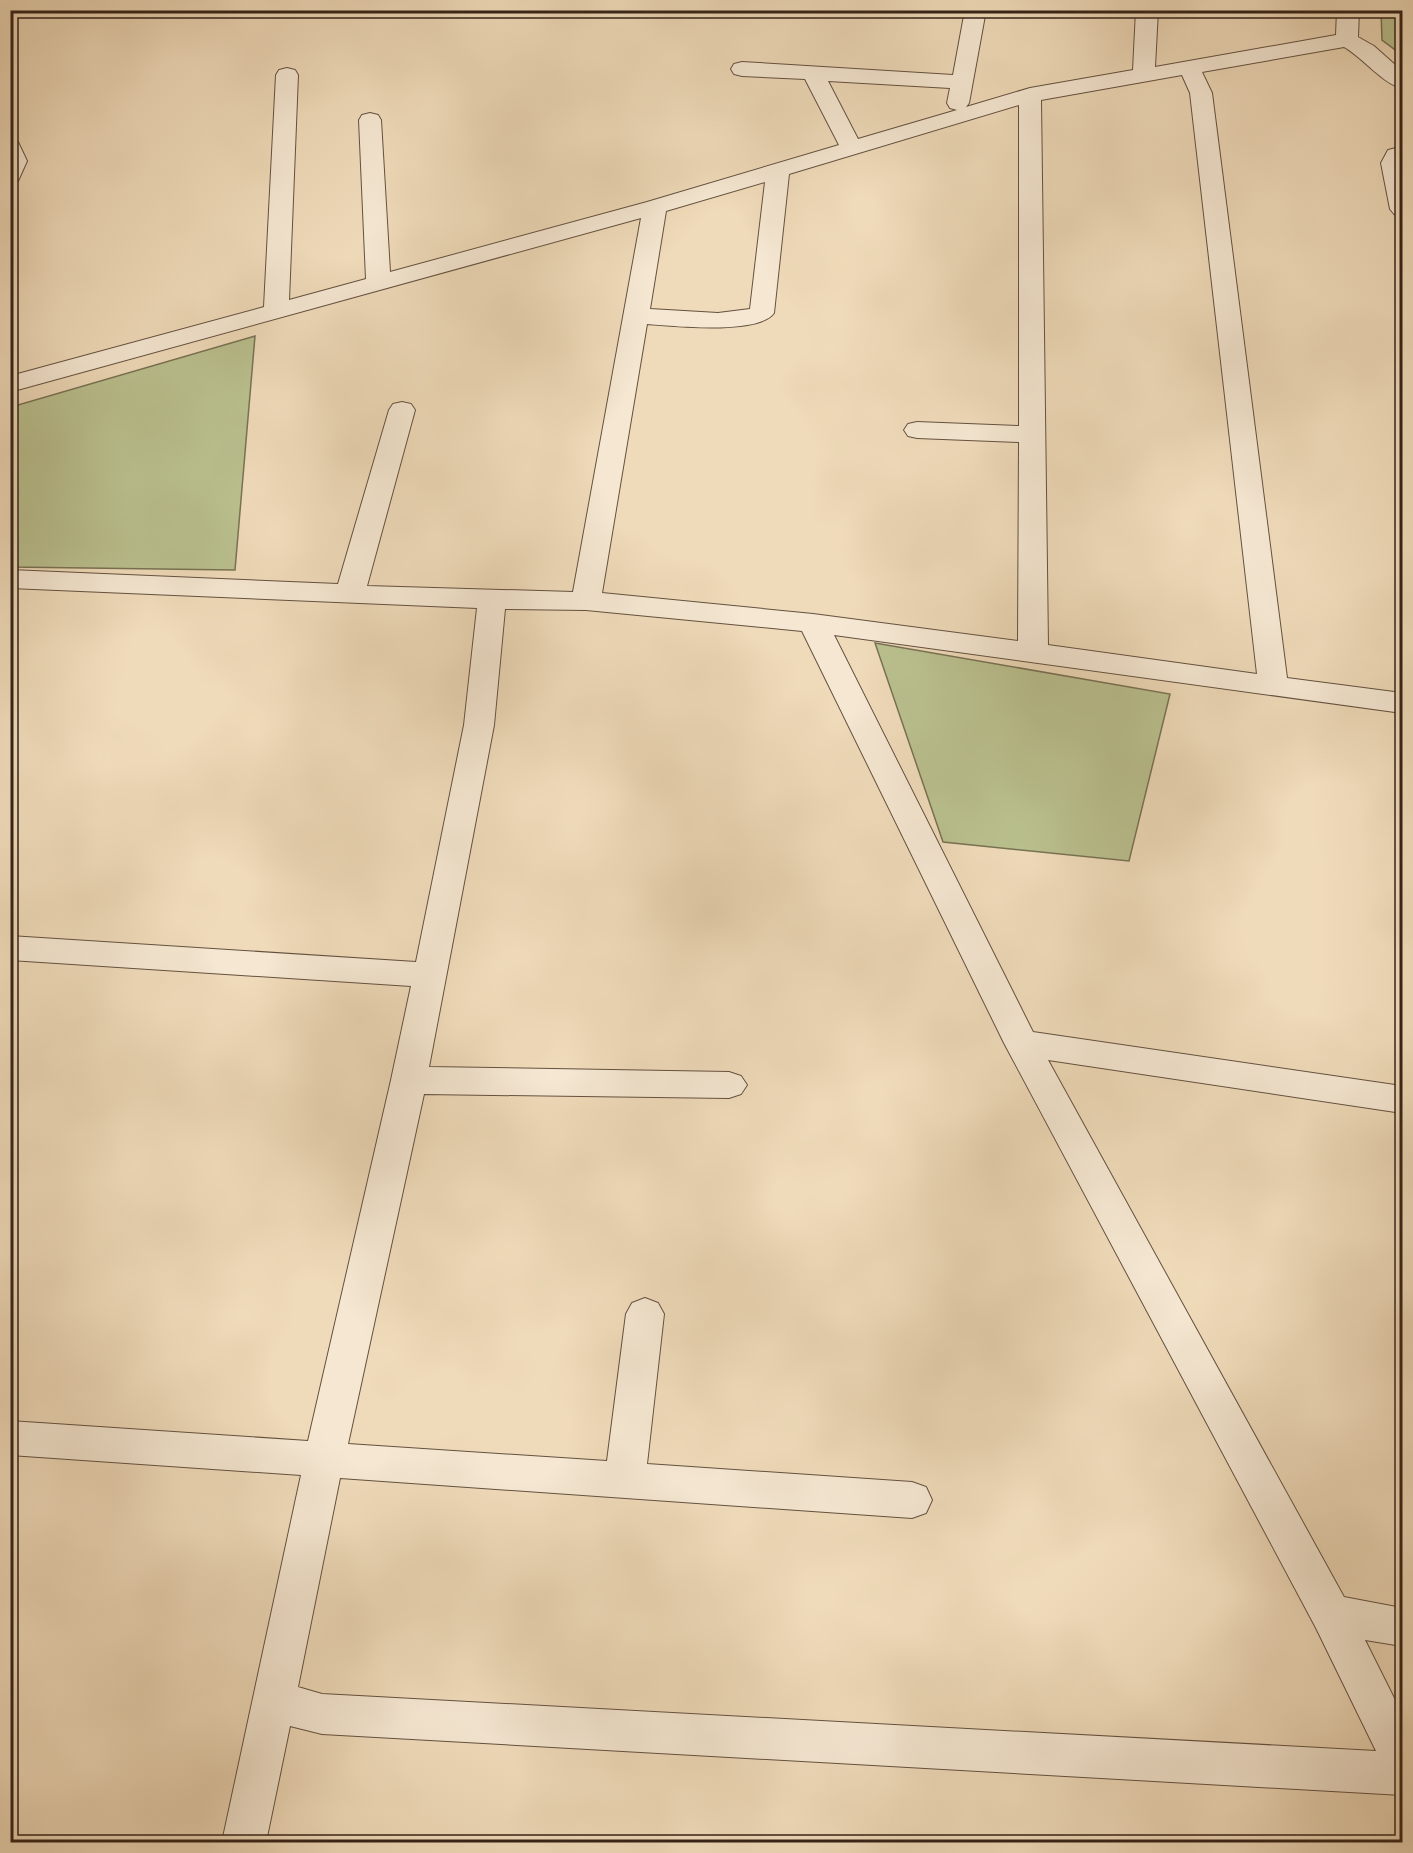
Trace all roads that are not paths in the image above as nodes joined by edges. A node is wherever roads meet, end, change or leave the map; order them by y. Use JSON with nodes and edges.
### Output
{"nodes":[{"id":1,"x":976,"y":10,"type":"edge"},
{"id":2,"x":1147,"y":10,"type":"edge"},
{"id":3,"x":1348,"y":10,"type":"edge"},
{"id":4,"x":1347,"y":40,"type":"junction"},
{"id":5,"x":1188,"y":68,"type":"junction"},
{"id":6,"x":742,"y":69,"type":"dead end"},
{"id":7,"x":813,"y":73,"type":"junction"},
{"id":8,"x":287,"y":75,"type":"dead end"},
{"id":9,"x":1144,"y":76,"type":"junction"},
{"id":10,"x":962,"y":82,"type":"junction"},
{"id":11,"x":1402,"y":82,"type":"edge"},
{"id":12,"x":1030,"y":95,"type":"junction"},
{"id":13,"x":955,"y":118,"type":"junction"},
{"id":14,"x":370,"y":120,"type":"dead end"},
{"id":15,"x":10,"y":147,"type":"edge"},
{"id":16,"x":852,"y":148,"type":"junction"},
{"id":17,"x":1402,"y":155,"type":"edge"},
{"id":18,"x":778,"y":170,"type":"junction"},
{"id":19,"x":10,"y":176,"type":"edge"},
{"id":20,"x":655,"y":207,"type":"junction"},
{"id":21,"x":1402,"y":209,"type":"edge"},
{"id":22,"x":378,"y":283,"type":"junction"},
{"id":23,"x":276,"y":311,"type":"junction"},
{"id":24,"x":636,"y":316,"type":"junction"},
{"id":25,"x":10,"y":384,"type":"edge"},
{"id":26,"x":402,"y":410,"type":"dead end"},
{"id":27,"x":917,"y":430,"type":"dead end"},
{"id":28,"x":1032,"y":434,"type":"junction"},
{"id":29,"x":10,"y":579,"type":"edge"},
{"id":30,"x":350,"y":594,"type":"junction"},
{"id":31,"x":492,"y":600,"type":"junction"},
{"id":32,"x":586,"y":601,"type":"junction"},
{"id":33,"x":813,"y":623,"type":"junction"},
{"id":34,"x":1033,"y":652,"type":"junction"},
{"id":35,"x":1273,"y":685,"type":"junction"},
{"id":36,"x":1402,"y":703,"type":"edge"},
{"id":37,"x":10,"y":948,"type":"edge"},
{"id":38,"x":430,"y":975,"type":"junction"},
{"id":39,"x":1020,"y":1043,"type":"junction"},
{"id":40,"x":409,"y":1080,"type":"junction"},
{"id":41,"x":729,"y":1085,"type":"dead end"},
{"id":42,"x":1402,"y":1099,"type":"edge"},
{"id":43,"x":645,"y":1314,"type":"dead end"},
{"id":44,"x":10,"y":1438,"type":"edge"},
{"id":45,"x":324,"y":1460,"type":"junction"},
{"id":46,"x":625,"y":1480,"type":"junction"},
{"id":47,"x":912,"y":1500,"type":"dead end"},
{"id":48,"x":1331,"y":1614,"type":"junction"},
{"id":49,"x":1402,"y":1627,"type":"edge"},
{"id":50,"x":272,"y":1701,"type":"junction"},
{"id":51,"x":1402,"y":1759,"type":"edge"},
{"id":52,"x":1402,"y":1774,"type":"edge"},
{"id":53,"x":244,"y":1842,"type":"edge"}],
"edges":[{"from":1,"to":10,"type":"street"},
{"from":2,"to":9,"type":"street"},
{"from":3,"to":4,"type":"street"},
{"from":4,"to":5,"type":"street"},
{"from":4,"to":11,"type":"street"},
{"from":5,"to":9,"type":"street"},
{"from":5,"to":35,"type":"street"},
{"from":6,"to":7,"type":"street"},
{"from":7,"to":10,"type":"street"},
{"from":7,"to":16,"type":"street"},
{"from":8,"to":23,"type":"street"},
{"from":9,"to":12,"type":"street"},
{"from":10,"to":13,"type":"street"},
{"from":12,"to":13,"type":"street"},
{"from":12,"to":28,"type":"street"},
{"from":13,"to":16,"type":"street"},
{"from":14,"to":22,"type":"street"},
{"from":15,"to":19,"type":"street"},
{"from":16,"to":18,"type":"street"},
{"from":17,"to":21,"type":"street"},
{"from":18,"to":20,"type":"street"},
{"from":18,"to":24,"type":"street"},
{"from":20,"to":22,"type":"street"},
{"from":20,"to":24,"type":"street"},
{"from":22,"to":23,"type":"street"},
{"from":23,"to":25,"type":"street"},
{"from":24,"to":32,"type":"street"},
{"from":26,"to":30,"type":"street"},
{"from":27,"to":28,"type":"street"},
{"from":28,"to":34,"type":"street"},
{"from":29,"to":30,"type":"street"},
{"from":30,"to":31,"type":"street"},
{"from":31,"to":32,"type":"street"},
{"from":31,"to":38,"type":"street"},
{"from":32,"to":33,"type":"street"},
{"from":33,"to":34,"type":"street"},
{"from":33,"to":39,"type":"street"},
{"from":34,"to":35,"type":"street"},
{"from":35,"to":36,"type":"street"},
{"from":37,"to":38,"type":"street"},
{"from":38,"to":40,"type":"street"},
{"from":39,"to":42,"type":"street"},
{"from":39,"to":48,"type":"street"},
{"from":40,"to":41,"type":"street"},
{"from":40,"to":45,"type":"street"},
{"from":43,"to":46,"type":"street"},
{"from":44,"to":45,"type":"street"},
{"from":45,"to":46,"type":"street"},
{"from":45,"to":50,"type":"street"},
{"from":46,"to":47,"type":"street"},
{"from":48,"to":49,"type":"street"},
{"from":48,"to":51,"type":"street"},
{"from":50,"to":52,"type":"street"},
{"from":50,"to":53,"type":"street"}]}
